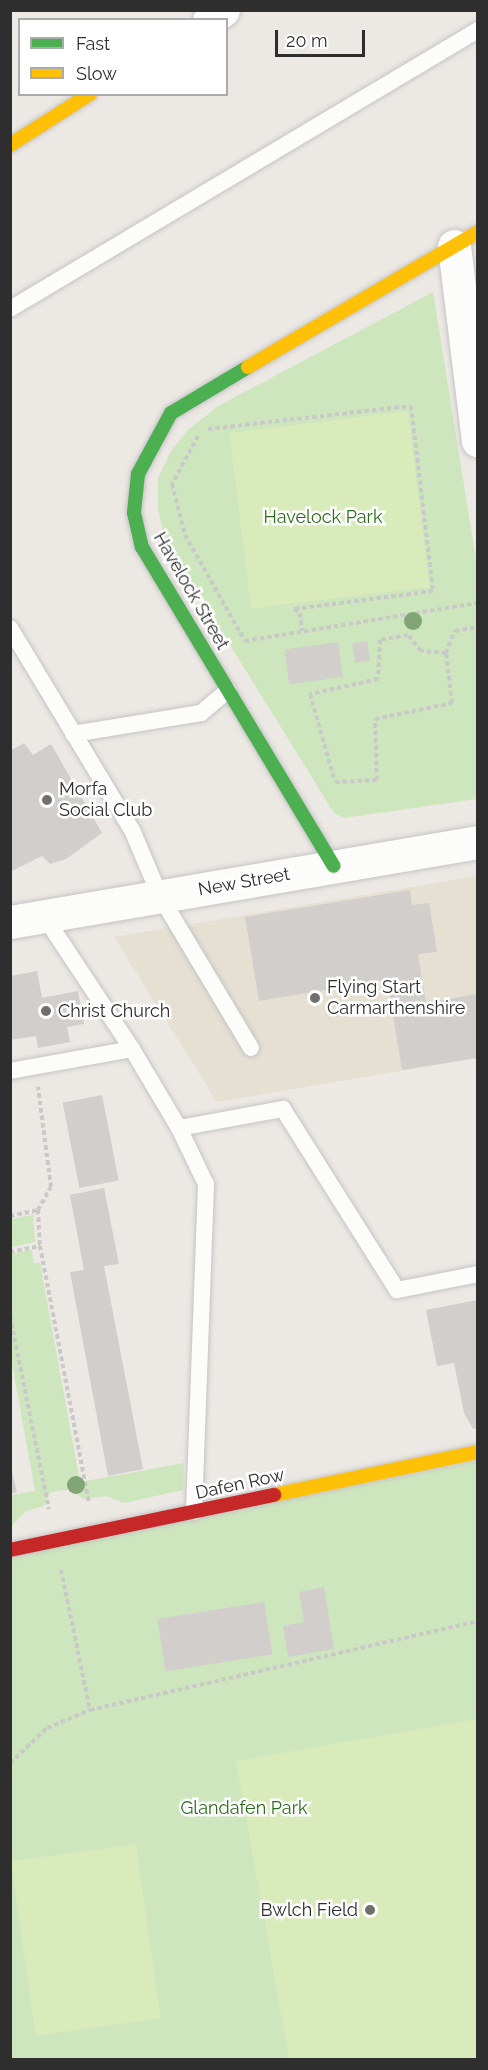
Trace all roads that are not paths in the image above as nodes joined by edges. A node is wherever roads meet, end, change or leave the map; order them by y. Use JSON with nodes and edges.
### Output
{"nodes":[{"id":1,"x":477,"y":30,"type":"edge"},
{"id":2,"x":87,"y":96,"type":"edge"},
{"id":3,"x":10,"y":145,"type":"edge"},
{"id":4,"x":466,"y":239,"type":"edge"},
{"id":5,"x":10,"y":309,"type":"edge"},
{"id":6,"x":477,"y":441,"type":"edge"},
{"id":7,"x":10,"y":628,"type":"edge"},
{"id":8,"x":228,"y":690,"type":"junction"},
{"id":9,"x":74,"y":734,"type":"junction"},
{"id":10,"x":477,"y":842,"type":"edge"},
{"id":11,"x":334,"y":866,"type":"junction"},
{"id":12,"x":160,"y":897,"type":"junction"},
{"id":13,"x":44,"y":916,"type":"junction"},
{"id":14,"x":10,"y":922,"type":"edge"},
{"id":15,"x":251,"y":1048,"type":"dead end"},
{"id":16,"x":132,"y":1049,"type":"junction"},
{"id":17,"x":10,"y":1071,"type":"edge"},
{"id":18,"x":179,"y":1128,"type":"junction"},
{"id":19,"x":477,"y":1274,"type":"edge"},
{"id":20,"x":477,"y":1452,"type":"edge"},
{"id":21,"x":194,"y":1512,"type":"junction"},
{"id":22,"x":10,"y":1550,"type":"edge"}],
"edges":[{"from":1,"to":5,"type":"lane"},
{"from":2,"to":3,"type":"street"},
{"from":4,"to":6,"type":"street"},
{"from":4,"to":8,"type":"street","name":"Havelock Street"},
{"from":7,"to":9,"type":"lane"},
{"from":8,"to":9,"type":"lane"},
{"from":8,"to":11,"type":"street","name":"Havelock Street"},
{"from":9,"to":12,"type":"lane"},
{"from":10,"to":11,"type":"street","name":"New Street"},
{"from":11,"to":12,"type":"street","name":"New Street"},
{"from":12,"to":13,"type":"street","name":"New Street"},
{"from":12,"to":15,"type":"lane"},
{"from":13,"to":14,"type":"street","name":"New Street"},
{"from":13,"to":16,"type":"lane"},
{"from":16,"to":17,"type":"lane"},
{"from":16,"to":18,"type":"lane"},
{"from":18,"to":19,"type":"lane"},
{"from":18,"to":21,"type":"lane"},
{"from":20,"to":21,"type":"street","name":"Dafen Row"},
{"from":21,"to":22,"type":"street","name":"Dafen Row"}]}
